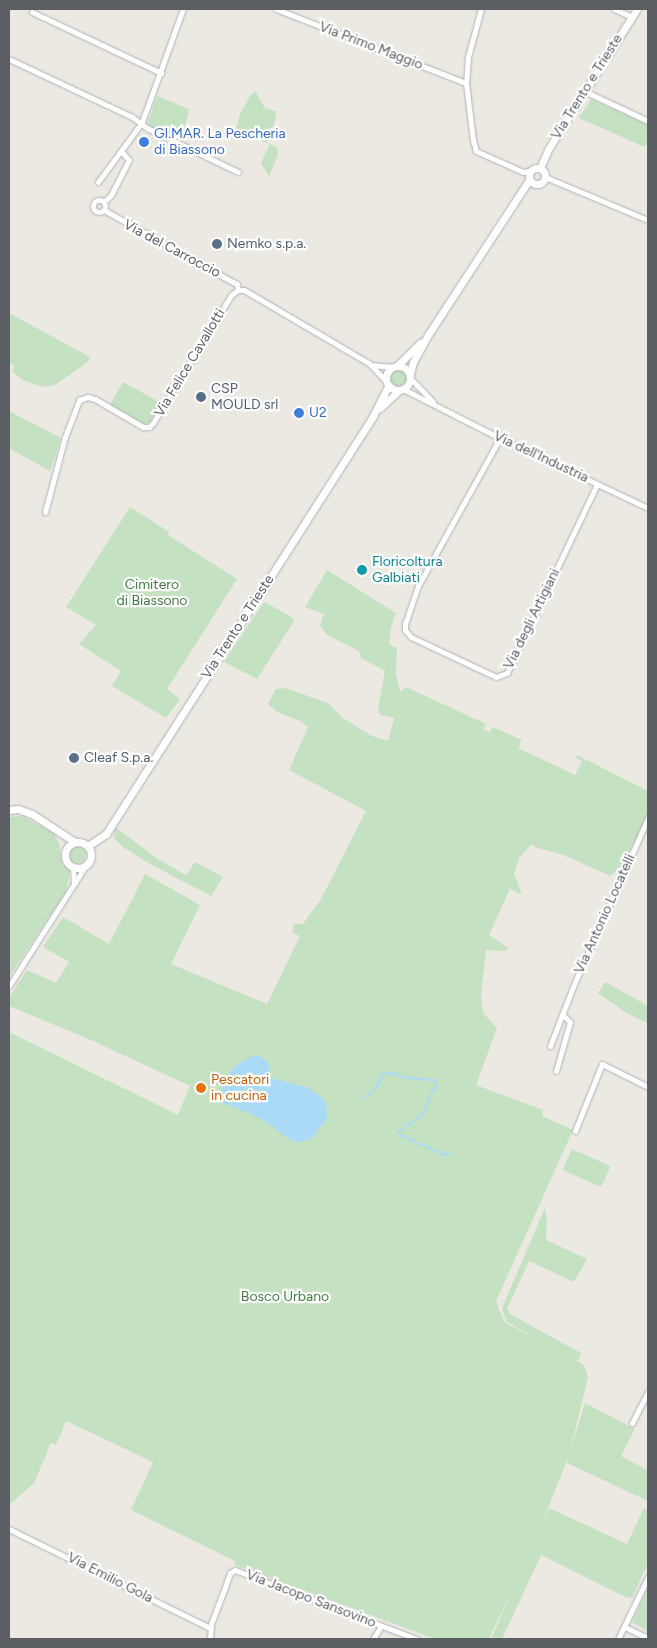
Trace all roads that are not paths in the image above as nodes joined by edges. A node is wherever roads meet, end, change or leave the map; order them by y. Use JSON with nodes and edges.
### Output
{"nodes":[{"id":1,"x":183,"y":9,"type":"edge"},
{"id":2,"x":276,"y":9,"type":"edge"},
{"id":3,"x":481,"y":9,"type":"edge"},
{"id":4,"x":614,"y":9,"type":"edge"},
{"id":5,"x":637,"y":9,"type":"edge"},
{"id":6,"x":32,"y":12,"type":"dead end"},
{"id":7,"x":632,"y":17,"type":"junction"},
{"id":8,"x":9,"y":59,"type":"edge"},
{"id":9,"x":161,"y":72,"type":"junction"},
{"id":10,"x":466,"y":83,"type":"junction"},
{"id":11,"x":584,"y":91,"type":"junction"},
{"id":12,"x":648,"y":121,"type":"edge"},
{"id":13,"x":141,"y":124,"type":"junction"},
{"id":14,"x":121,"y":151,"type":"junction"},
{"id":15,"x":540,"y":168,"type":"junction"},
{"id":16,"x":238,"y":172,"type":"dead end"},
{"id":17,"x":530,"y":175,"type":"junction"},
{"id":18,"x":545,"y":176,"type":"junction"},
{"id":19,"x":98,"y":182,"type":"dead end"},
{"id":20,"x":104,"y":202,"type":"junction"},
{"id":21,"x":104,"y":210,"type":"junction"},
{"id":22,"x":648,"y":220,"type":"edge"},
{"id":23,"x":238,"y":290,"type":"junction"},
{"id":24,"x":428,"y":335,"type":"junction"},
{"id":25,"x":370,"y":364,"type":"junction"},
{"id":26,"x":395,"y":366,"type":"junction"},
{"id":27,"x":410,"y":376,"type":"junction"},
{"id":28,"x":387,"y":383,"type":"junction"},
{"id":29,"x":401,"y":390,"type":"junction"},
{"id":30,"x":435,"y":404,"type":"junction"},
{"id":31,"x":373,"y":416,"type":"junction"},
{"id":32,"x":500,"y":438,"type":"junction"},
{"id":33,"x":596,"y":484,"type":"junction"},
{"id":34,"x":648,"y":508,"type":"edge"},
{"id":35,"x":45,"y":512,"type":"dead end"},
{"id":36,"x":9,"y":810,"type":"edge"},
{"id":37,"x":648,"y":818,"type":"edge"},
{"id":38,"x":56,"y":830,"type":"junction"},
{"id":39,"x":103,"y":837,"type":"junction"},
{"id":40,"x":75,"y":842,"type":"junction"},
{"id":41,"x":88,"y":846,"type":"junction"},
{"id":42,"x":66,"y":849,"type":"junction"},
{"id":43,"x":89,"y":859,"type":"junction"},
{"id":44,"x":73,"y":867,"type":"junction"},
{"id":45,"x":74,"y":887,"type":"junction"},
{"id":46,"x":9,"y":986,"type":"edge"},
{"id":47,"x":562,"y":1014,"type":"junction"},
{"id":48,"x":550,"y":1046,"type":"dead end"},
{"id":49,"x":556,"y":1071,"type":"dead end"},
{"id":50,"x":648,"y":1087,"type":"edge"},
{"id":51,"x":575,"y":1131,"type":"dead end"},
{"id":52,"x":648,"y":1392,"type":"edge"},
{"id":53,"x":632,"y":1423,"type":"dead end"},
{"id":54,"x":9,"y":1529,"type":"edge"},
{"id":55,"x":648,"y":1577,"type":"edge"},
{"id":56,"x":381,"y":1626,"type":"junction"},
{"id":57,"x":624,"y":1627,"type":"junction"},
{"id":58,"x":210,"y":1628,"type":"junction"},
{"id":59,"x":648,"y":1638,"type":"edge"},
{"id":60,"x":210,"y":1639,"type":"edge"},
{"id":61,"x":373,"y":1639,"type":"edge"},
{"id":62,"x":417,"y":1639,"type":"edge"},
{"id":63,"x":618,"y":1639,"type":"edge"}],
"edges":[{"from":1,"to":9,"type":"street"},
{"from":2,"to":10,"type":"street","name":"Via Primo Maggio"},
{"from":3,"to":10,"type":"street"},
{"from":4,"to":7,"type":"street"},
{"from":5,"to":7,"type":"street","name":"Via Trento e Trieste"},
{"from":6,"to":9,"type":"street"},
{"from":7,"to":11,"type":"street","name":"Via Trento e Trieste"},
{"from":8,"to":13,"type":"street"},
{"from":9,"to":13,"type":"street"},
{"from":10,"to":17,"type":"street"},
{"from":11,"to":12,"type":"street"},
{"from":11,"to":15,"type":"street","name":"Via Trento e Trieste"},
{"from":13,"to":14,"type":"street"},
{"from":13,"to":16,"type":"street"},
{"from":14,"to":19,"type":"street"},
{"from":14,"to":20,"type":"street"},
{"from":15,"to":17,"type":"street"},
{"from":15,"to":18,"type":"street"},
{"from":17,"to":18,"type":"street"},
{"from":17,"to":24,"type":"street","name":"Via Trento e Trieste"},
{"from":18,"to":22,"type":"street"},
{"from":20,"to":21,"type":"street"},
{"from":20,"to":21,"type":"street"},
{"from":21,"to":23,"type":"street","name":"Via del Carroccio"},
{"from":23,"to":25,"type":"street"},
{"from":23,"to":35,"type":"street","name":"Via Felice Cavallotti"},
{"from":24,"to":26,"type":"street","name":"Via Trento e Trieste"},
{"from":24,"to":27,"type":"street","name":"Via Trento e Trieste"},
{"from":25,"to":26,"type":"street"},
{"from":25,"to":28,"type":"street"},
{"from":26,"to":27,"type":"street"},
{"from":26,"to":28,"type":"street","name":"Via Trento e Trieste"},
{"from":27,"to":29,"type":"street","name":"Via Trento e Trieste"},
{"from":27,"to":30,"type":"street","name":"Via dell'Industria"},
{"from":28,"to":29,"type":"street"},
{"from":28,"to":31,"type":"street","name":"Via Trento e Trieste"},
{"from":29,"to":30,"type":"street","name":"Via dell'Industria"},
{"from":29,"to":31,"type":"street","name":"Via Trento e Trieste"},
{"from":30,"to":32,"type":"street","name":"Via dell'Industria"},
{"from":31,"to":39,"type":"street","name":"Via Trento e Trieste"},
{"from":32,"to":33,"type":"street","name":"Via dell'Industria"},
{"from":32,"to":33,"type":"street","name":"Via degli Artigiani"},
{"from":33,"to":34,"type":"street","name":"Via dell'Industria"},
{"from":36,"to":38,"type":"street"},
{"from":37,"to":47,"type":"street","name":"Via Antonio Locatelli"},
{"from":38,"to":40,"type":"street"},
{"from":38,"to":42,"type":"street"},
{"from":39,"to":41,"type":"street","name":"Via Trento e Trieste"},
{"from":39,"to":43,"type":"street","name":"Via Trento e Trieste"},
{"from":40,"to":41,"type":"street"},
{"from":40,"to":42,"type":"street"},
{"from":41,"to":43,"type":"street"},
{"from":42,"to":44,"type":"street"},
{"from":43,"to":44,"type":"street"},
{"from":43,"to":45,"type":"street"},
{"from":44,"to":45,"type":"street"},
{"from":45,"to":46,"type":"street"},
{"from":47,"to":48,"type":"street","name":"Via Antonio Locatelli"},
{"from":47,"to":49,"type":"street"},
{"from":50,"to":51,"type":"street"},
{"from":52,"to":53,"type":"street"},
{"from":54,"to":58,"type":"street","name":"Via Emilio Gola"},
{"from":55,"to":57,"type":"street"},
{"from":56,"to":58,"type":"street","name":"Via Jacopo Sansovino"},
{"from":56,"to":61,"type":"street"},
{"from":56,"to":62,"type":"street","name":"Via Jacopo Sansovino"},
{"from":57,"to":59,"type":"street"},
{"from":57,"to":63,"type":"street"},
{"from":58,"to":60,"type":"street"}]}
